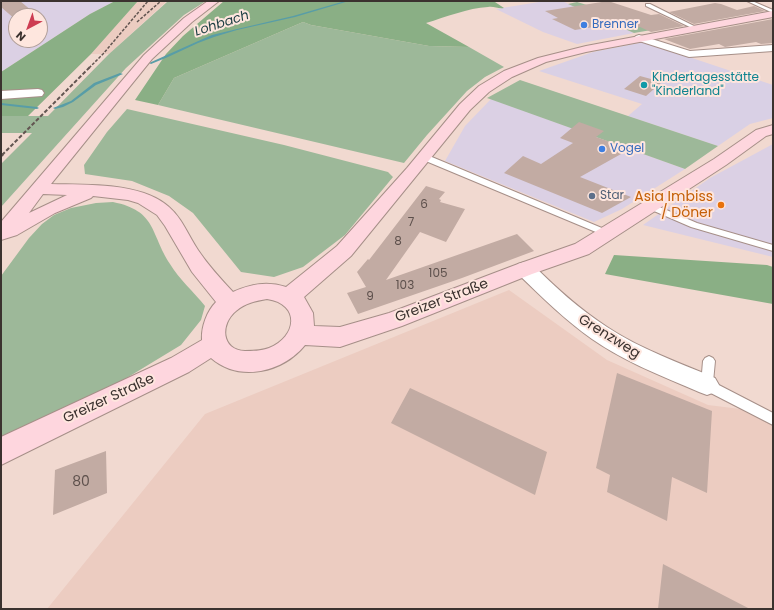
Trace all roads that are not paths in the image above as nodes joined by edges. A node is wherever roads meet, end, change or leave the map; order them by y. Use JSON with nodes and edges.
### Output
{"nodes":[{"id":1,"x":214,"y":1,"type":"edge"},
{"id":2,"x":749,"y":1,"type":"edge"},
{"id":3,"x":648,"y":5,"type":"dead end"},
{"id":4,"x":773,"y":13,"type":"edge"},
{"id":5,"x":696,"y":28,"type":"junction"},
{"id":6,"x":639,"y":38,"type":"junction"},
{"id":7,"x":773,"y":48,"type":"edge"},
{"id":8,"x":38,"y":93,"type":"dead end"},
{"id":9,"x":1,"y":95,"type":"edge"},
{"id":10,"x":773,"y":129,"type":"edge"},
{"id":11,"x":418,"y":164,"type":"junction"},
{"id":12,"x":38,"y":189,"type":"junction"},
{"id":13,"x":94,"y":192,"type":"junction"},
{"id":14,"x":650,"y":206,"type":"junction"},
{"id":15,"x":606,"y":233,"type":"junction"},
{"id":16,"x":1,"y":236,"type":"edge"},
{"id":17,"x":773,"y":248,"type":"edge"},
{"id":18,"x":525,"y":269,"type":"junction"},
{"id":19,"x":290,"y":297,"type":"junction"},
{"id":20,"x":230,"y":303,"type":"junction"},
{"id":21,"x":300,"y":335,"type":"junction"},
{"id":22,"x":215,"y":344,"type":"junction"},
{"id":23,"x":709,"y":361,"type":"dead end"},
{"id":24,"x":707,"y":385,"type":"junction"},
{"id":25,"x":773,"y":419,"type":"edge"},
{"id":26,"x":1,"y":451,"type":"edge"}],
"edges":[{"from":1,"to":12,"type":"main road"},
{"from":2,"to":4,"type":"lane"},
{"from":3,"to":5,"type":"lane"},
{"from":4,"to":5,"type":"main road"},
{"from":5,"to":6,"type":"main road"},
{"from":6,"to":7,"type":"street"},
{"from":6,"to":11,"type":"main road"},
{"from":8,"to":9,"type":"street"},
{"from":10,"to":14,"type":"main road","name":"Greizer Straße"},
{"from":11,"to":15,"type":"lane"},
{"from":11,"to":19,"type":"main road"},
{"from":12,"to":13,"type":"main road"},
{"from":12,"to":16,"type":"main road"},
{"from":13,"to":16,"type":"main road"},
{"from":13,"to":20,"type":"main road"},
{"from":14,"to":15,"type":"main road","name":"Greizer Straße"},
{"from":14,"to":17,"type":"lane"},
{"from":15,"to":18,"type":"main road","name":"Greizer Straße"},
{"from":18,"to":21,"type":"main road","name":"Greizer Straße"},
{"from":18,"to":24,"type":"street","name":"Grenzweg"},
{"from":19,"to":20,"type":"main road"},
{"from":19,"to":21,"type":"main road"},
{"from":20,"to":22,"type":"main road"},
{"from":21,"to":22,"type":"main road"},
{"from":22,"to":26,"type":"main road","name":"Greizer Straße"},
{"from":23,"to":24,"type":"lane"},
{"from":24,"to":25,"type":"lane"}]}
